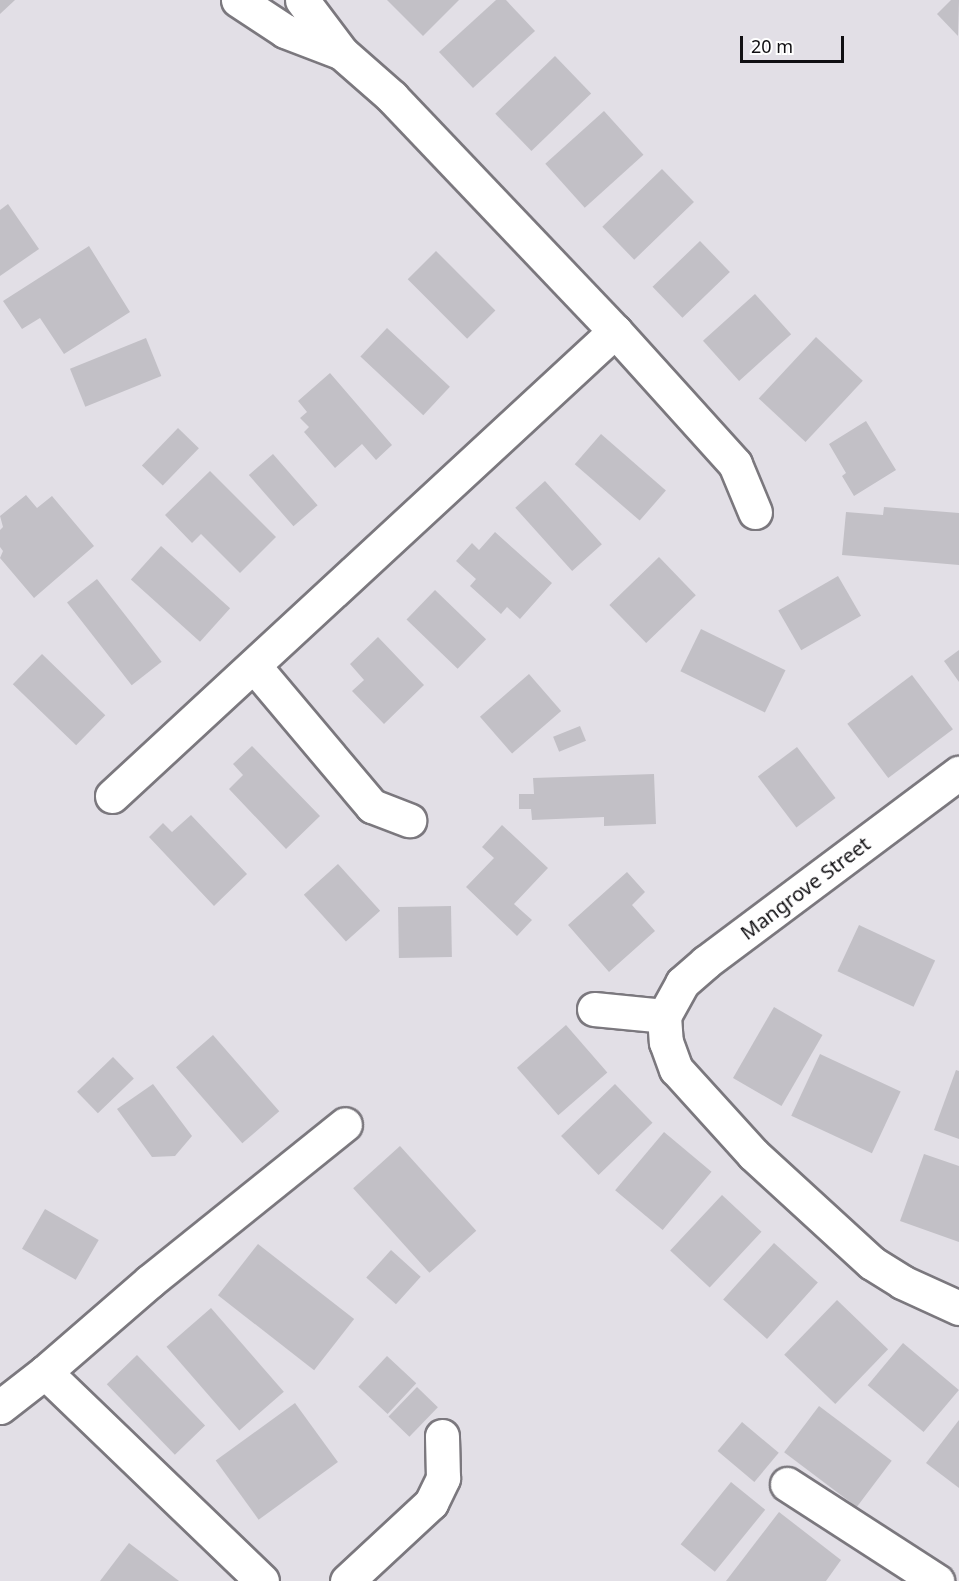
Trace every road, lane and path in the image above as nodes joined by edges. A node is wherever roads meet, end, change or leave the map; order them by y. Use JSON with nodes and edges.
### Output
{"nodes":[{"id":1,"x":238,"y":0,"type":"edge"},
{"id":2,"x":302,"y":0,"type":"edge"},
{"id":3,"x":342,"y":53,"type":"junction"},
{"id":4,"x":615,"y":331,"type":"junction"},
{"id":5,"x":755,"y":512,"type":"dead end"},
{"id":6,"x":254,"y":666,"type":"junction"},
{"id":7,"x":959,"y":773,"type":"edge"},
{"id":8,"x":112,"y":796,"type":"dead end"},
{"id":9,"x":409,"y":820,"type":"dead end"},
{"id":10,"x":594,"y":1009,"type":"dead end"},
{"id":11,"x":664,"y":1016,"type":"junction"},
{"id":12,"x":345,"y":1124,"type":"dead end"},
{"id":13,"x":959,"y":1308,"type":"edge"},
{"id":14,"x":45,"y":1372,"type":"junction"},
{"id":15,"x":0,"y":1407,"type":"edge"},
{"id":16,"x":442,"y":1436,"type":"dead end"},
{"id":17,"x":788,"y":1484,"type":"dead end"},
{"id":18,"x":262,"y":1581,"type":"edge"},
{"id":19,"x":347,"y":1581,"type":"edge"},
{"id":20,"x":937,"y":1581,"type":"edge"}],
"edges":[{"from":1,"to":3,"type":"street"},
{"from":2,"to":3,"type":"street"},
{"from":3,"to":4,"type":"street"},
{"from":4,"to":5,"type":"street"},
{"from":4,"to":6,"type":"street"},
{"from":6,"to":8,"type":"street"},
{"from":6,"to":9,"type":"street"},
{"from":7,"to":11,"type":"street","name":"Mangrove Street"},
{"from":10,"to":11,"type":"street"},
{"from":11,"to":13,"type":"street"},
{"from":12,"to":14,"type":"street"},
{"from":14,"to":15,"type":"street"},
{"from":14,"to":18,"type":"street"},
{"from":16,"to":19,"type":"street"},
{"from":17,"to":20,"type":"street"}]}
